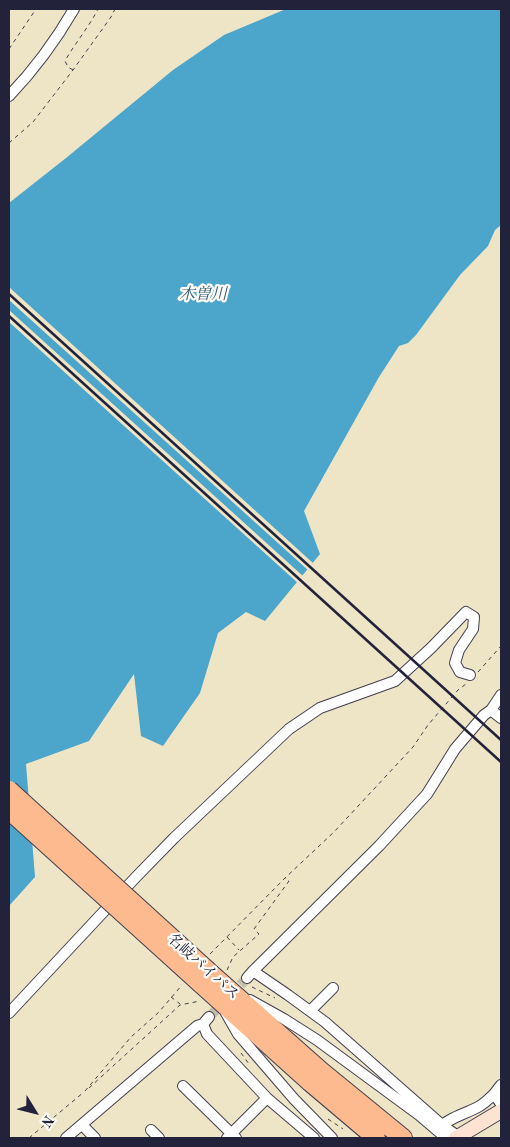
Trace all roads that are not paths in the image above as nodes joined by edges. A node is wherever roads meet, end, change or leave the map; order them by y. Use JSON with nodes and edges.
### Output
{"nodes":[{"id":1,"x":74,"y":9,"type":"edge"},
{"id":2,"x":9,"y":96,"type":"edge"},
{"id":3,"x":471,"y":677,"type":"road end"},
{"id":4,"x":501,"y":695,"type":"edge"},
{"id":5,"x":491,"y":710,"type":"junction"},
{"id":6,"x":501,"y":718,"type":"edge"},
{"id":7,"x":9,"y":790,"type":"edge"},
{"id":8,"x":9,"y":810,"type":"edge"},
{"id":9,"x":208,"y":980,"type":"junction"},
{"id":10,"x":333,"y":988,"type":"dead end"},
{"id":11,"x":310,"y":1011,"type":"junction"},
{"id":12,"x":9,"y":1013,"type":"edge"},
{"id":13,"x":183,"y":1086,"type":"dead end"},
{"id":14,"x":501,"y":1086,"type":"edge"},
{"id":15,"x":494,"y":1094,"type":"junction"},
{"id":16,"x":267,"y":1098,"type":"junction"},
{"id":17,"x":501,"y":1104,"type":"edge"},
{"id":18,"x":501,"y":1112,"type":"edge"},
{"id":19,"x":82,"y":1125,"type":"junction"},
{"id":20,"x":440,"y":1128,"type":"junction"},
{"id":21,"x":151,"y":1130,"type":"dead end"},
{"id":22,"x":379,"y":1134,"type":"edge"},
{"id":23,"x":231,"y":1137,"type":"edge"},
{"id":24,"x":66,"y":1138,"type":"edge"},
{"id":25,"x":95,"y":1138,"type":"edge"},
{"id":26,"x":159,"y":1138,"type":"edge"},
{"id":27,"x":314,"y":1138,"type":"edge"},
{"id":28,"x":332,"y":1138,"type":"edge"},
{"id":29,"x":403,"y":1138,"type":"edge"},
{"id":30,"x":454,"y":1138,"type":"edge"}],
"edges":[{"from":1,"to":2,"type":"street"},
{"from":3,"to":12,"type":"street"},
{"from":4,"to":5,"type":"street"},
{"from":5,"to":6,"type":"street"},
{"from":5,"to":11,"type":"street"},
{"from":7,"to":9,"type":"highway","name":"名岐バイパス","bridge":true},
{"from":8,"to":9,"type":"highway","name":"名岐バイパス","bridge":true},
{"from":9,"to":20,"type":"street"},
{"from":9,"to":22,"type":"highway","name":"名岐バイパス"},
{"from":9,"to":28,"type":"street"},
{"from":10,"to":11,"type":"street"},
{"from":11,"to":20,"type":"street"},
{"from":13,"to":23,"type":"street"},
{"from":14,"to":15,"type":"street"},
{"from":15,"to":17,"type":"street"},
{"from":15,"to":20,"type":"street"},
{"from":16,"to":19,"type":"street"},
{"from":16,"to":23,"type":"street"},
{"from":16,"to":27,"type":"street"},
{"from":18,"to":30,"type":"street"},
{"from":19,"to":24,"type":"street"},
{"from":19,"to":25,"type":"street"},
{"from":20,"to":30,"type":"street"},
{"from":21,"to":26,"type":"street"},
{"from":22,"to":29,"type":"highway","name":"名岐バイパス"}]}
